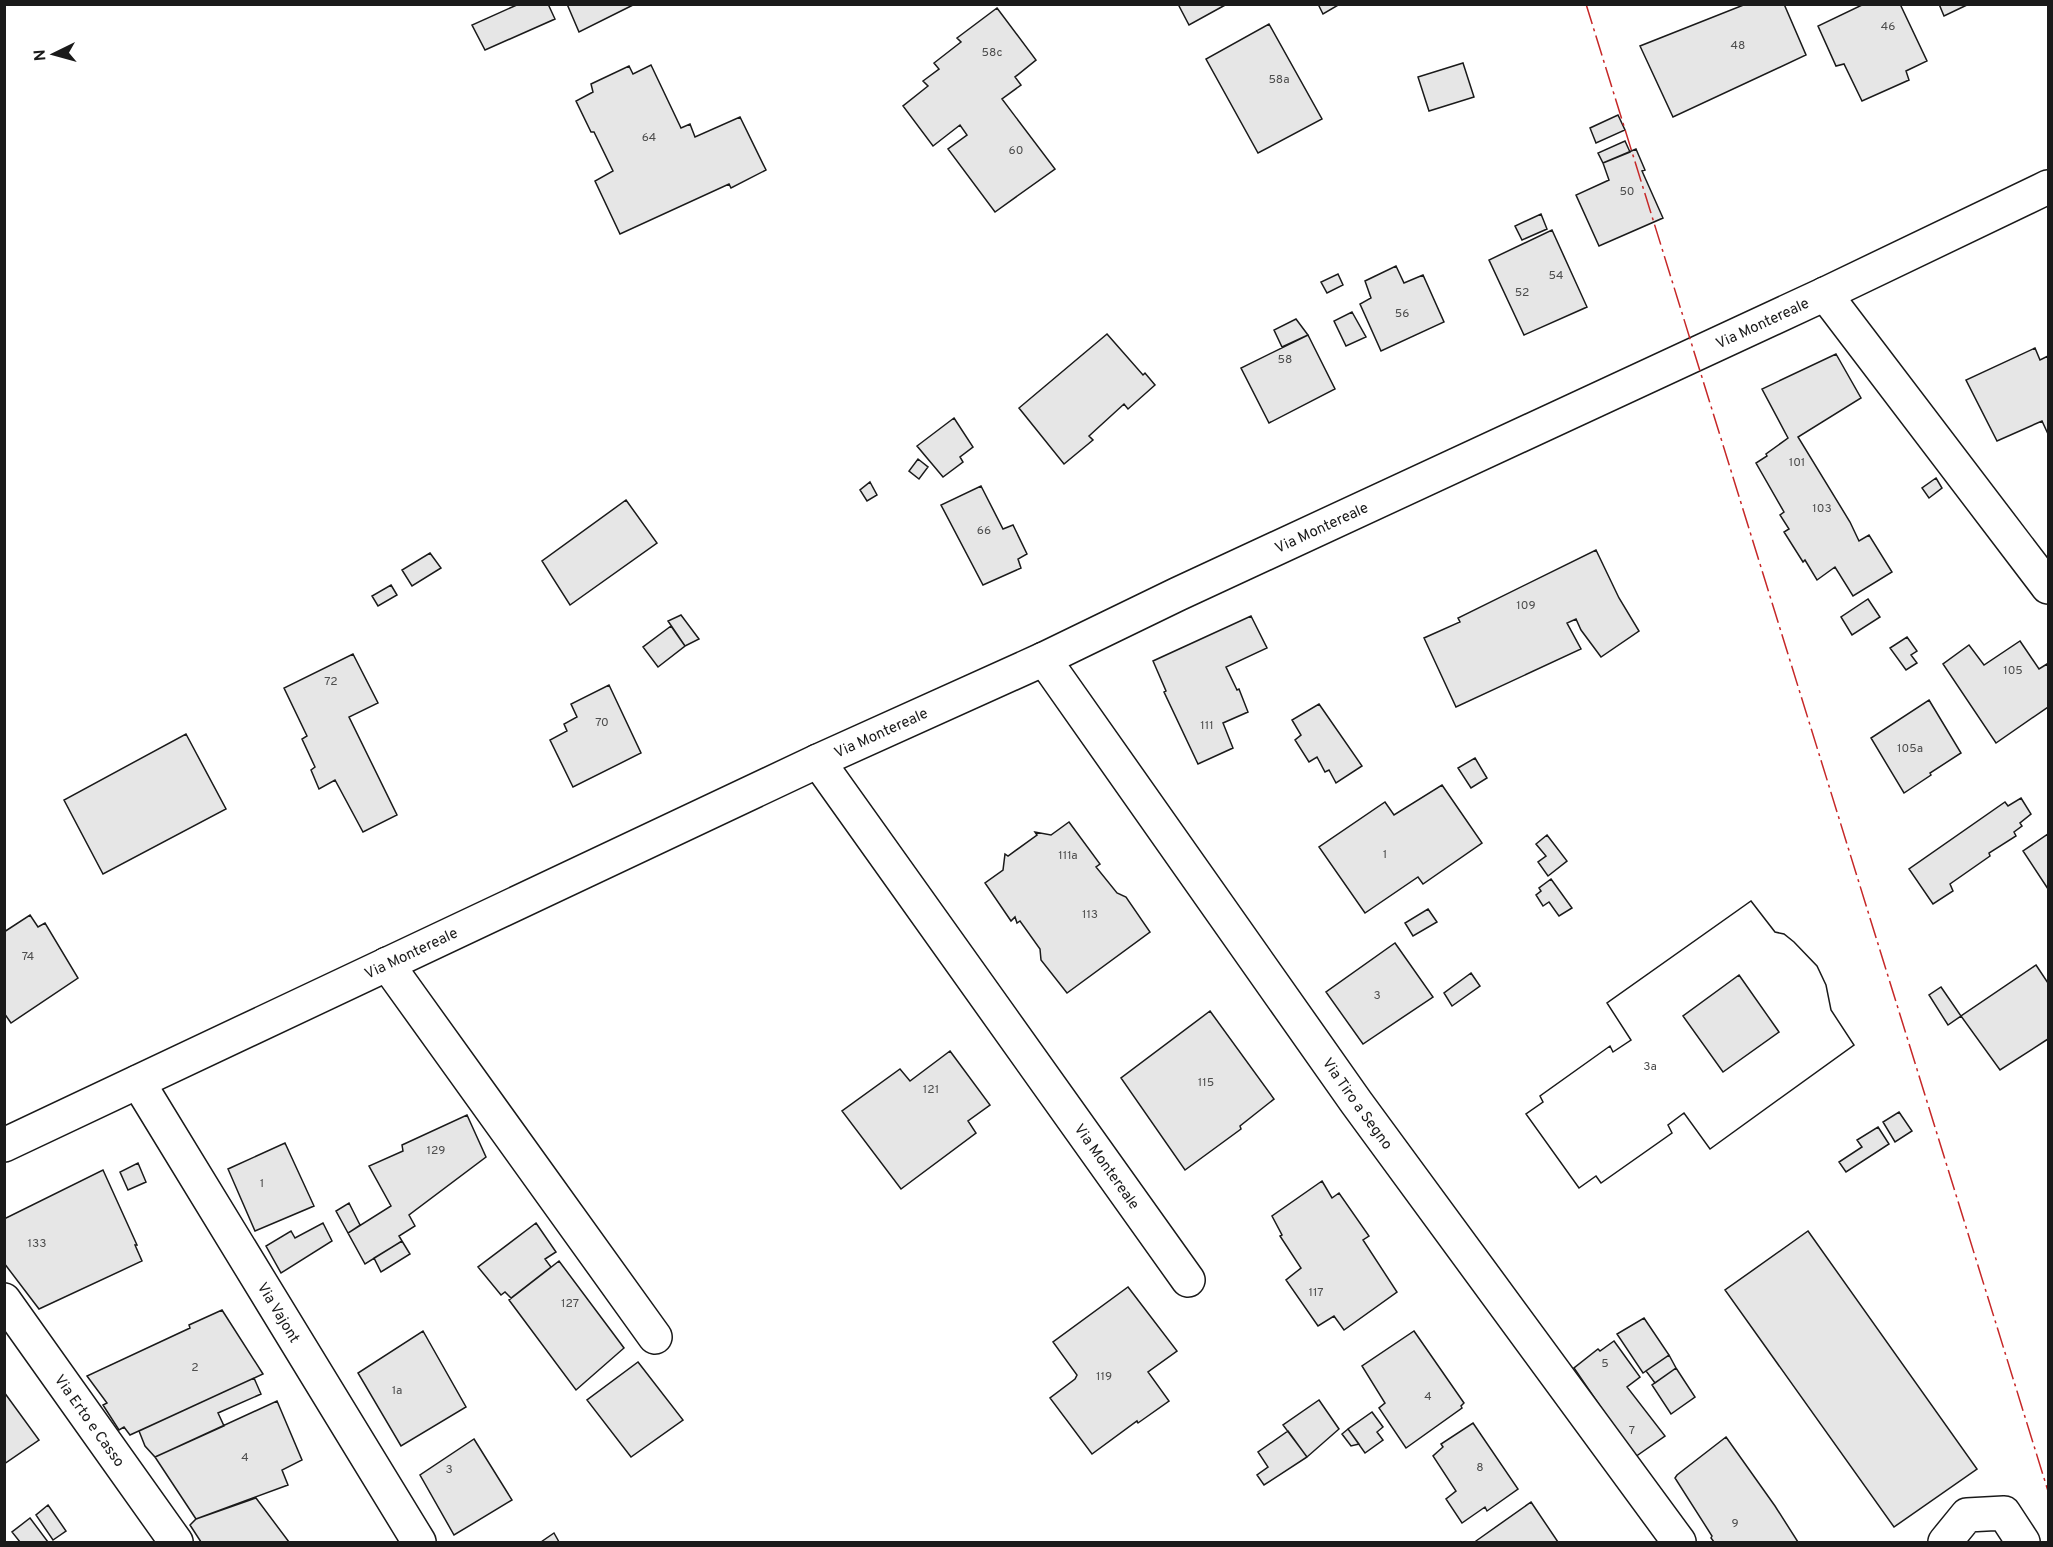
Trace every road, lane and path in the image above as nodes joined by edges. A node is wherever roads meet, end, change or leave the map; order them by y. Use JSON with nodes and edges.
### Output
{"nodes":[{"id":1,"x":2049,"y":187,"type":"edge"},
{"id":2,"x":1825,"y":294,"type":"junction"},
{"id":3,"x":2049,"y":587,"type":"edge"},
{"id":4,"x":1044,"y":659,"type":"junction"},
{"id":5,"x":818,"y":761,"type":"junction"},
{"id":6,"x":387,"y":964,"type":"junction"},
{"id":7,"x":138,"y":1082,"type":"junction"},
{"id":8,"x":4,"y":1145,"type":"edge"},
{"id":9,"x":1188,"y":1280,"type":"dead end"},
{"id":10,"x":4,"y":1299,"type":"edge"},
{"id":11,"x":655,"y":1337,"type":"dead end"},
{"id":12,"x":176,"y":1542,"type":"edge"},
{"id":13,"x":419,"y":1542,"type":"edge"},
{"id":14,"x":1679,"y":1542,"type":"edge"},
{"id":15,"x":1945,"y":1542,"type":"edge"},
{"id":16,"x":2023,"y":1542,"type":"edge"}],
"edges":[{"from":1,"to":2,"type":"street","name":"Via Montereale"},
{"from":2,"to":3,"type":"street","name":"Via Montereale"},
{"from":2,"to":4,"type":"street","name":"Via Montereale"},
{"from":4,"to":5,"type":"street","name":"Via Montereale"},
{"from":4,"to":14,"type":"street","name":"Via Tiro a Segno"},
{"from":5,"to":6,"type":"street","name":"Via Montereale"},
{"from":5,"to":9,"type":"street","name":"Via Montereale"},
{"from":6,"to":7,"type":"street","name":"Via Montereale"},
{"from":6,"to":11,"type":"street"},
{"from":7,"to":8,"type":"street","name":"Via Montereale"},
{"from":7,"to":13,"type":"street","name":"Via Vajont"},
{"from":10,"to":12,"type":"street","name":"Via Erto e Casso"},
{"from":15,"to":16,"type":"street"}]}
